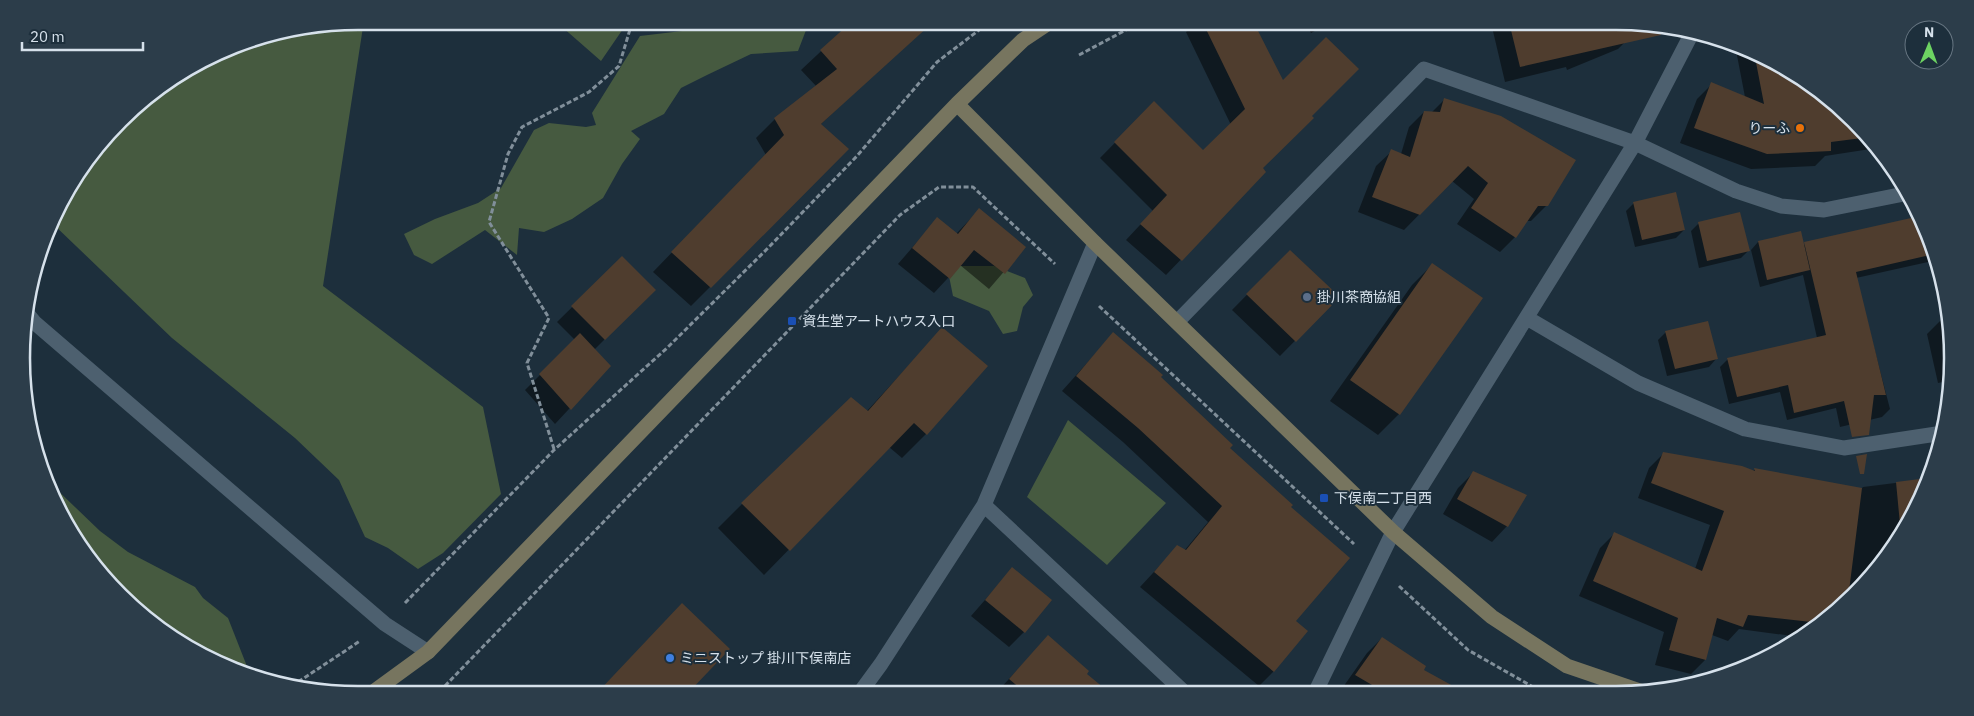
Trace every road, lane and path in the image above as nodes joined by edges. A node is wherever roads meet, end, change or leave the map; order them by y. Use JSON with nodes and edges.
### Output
{"nodes":[{"id":1,"x":630,"y":30,"type":"edge"},
{"id":2,"x":979,"y":30,"type":"edge"},
{"id":3,"x":1038,"y":30,"type":"edge"},
{"id":4,"x":1126,"y":30,"type":"edge"},
{"id":5,"x":1689,"y":38,"type":"edge"},
{"id":6,"x":1080,"y":55,"type":"dead end"},
{"id":7,"x":957,"y":104,"type":"junction"},
{"id":8,"x":1634,"y":143,"type":"junction"},
{"id":9,"x":1900,"y":195,"type":"edge"},
{"id":10,"x":1095,"y":243,"type":"junction"},
{"id":11,"x":1077,"y":285,"type":"junction"},
{"id":12,"x":1527,"y":318,"type":"junction"},
{"id":13,"x":33,"y":320,"type":"edge"},
{"id":14,"x":1177,"y":322,"type":"junction"},
{"id":15,"x":1935,"y":434,"type":"edge"},
{"id":16,"x":554,"y":450,"type":"junction"},
{"id":17,"x":984,"y":505,"type":"junction"},
{"id":18,"x":1394,"y":532,"type":"junction"},
{"id":19,"x":1377,"y":566,"type":"junction"},
{"id":20,"x":385,"y":624,"type":"junction"},
{"id":21,"x":428,"y":652,"type":"junction"},
{"id":22,"x":300,"y":681,"type":"edge"},
{"id":23,"x":381,"y":686,"type":"edge"},
{"id":24,"x":445,"y":686,"type":"edge"},
{"id":25,"x":864,"y":686,"type":"edge"},
{"id":26,"x":1178,"y":686,"type":"edge"},
{"id":27,"x":1318,"y":686,"type":"edge"},
{"id":28,"x":1531,"y":686,"type":"edge"},
{"id":29,"x":1624,"y":686,"type":"edge"}],
"edges":[{"from":1,"to":16,"type":"path"},
{"from":2,"to":16,"type":"path"},
{"from":3,"to":7,"type":"street"},
{"from":4,"to":6,"type":"path"},
{"from":5,"to":8,"type":"street"},
{"from":7,"to":10,"type":"street"},
{"from":7,"to":21,"type":"street"},
{"from":8,"to":9,"type":"street"},
{"from":8,"to":12,"type":"street"},
{"from":8,"to":14,"type":"street"},
{"from":10,"to":11,"type":"street"},
{"from":10,"to":14,"type":"street"},
{"from":11,"to":17,"type":"street"},
{"from":11,"to":19,"type":"path"},
{"from":11,"to":24,"type":"path"},
{"from":12,"to":15,"type":"street"},
{"from":12,"to":18,"type":"street"},
{"from":13,"to":20,"type":"street"},
{"from":14,"to":18,"type":"street"},
{"from":16,"to":20,"type":"path"},
{"from":17,"to":25,"type":"street"},
{"from":17,"to":26,"type":"street"},
{"from":18,"to":19,"type":"street"},
{"from":18,"to":29,"type":"street"},
{"from":19,"to":27,"type":"street"},
{"from":19,"to":28,"type":"path"},
{"from":20,"to":21,"type":"street"},
{"from":20,"to":22,"type":"path"},
{"from":21,"to":23,"type":"street"}]}
